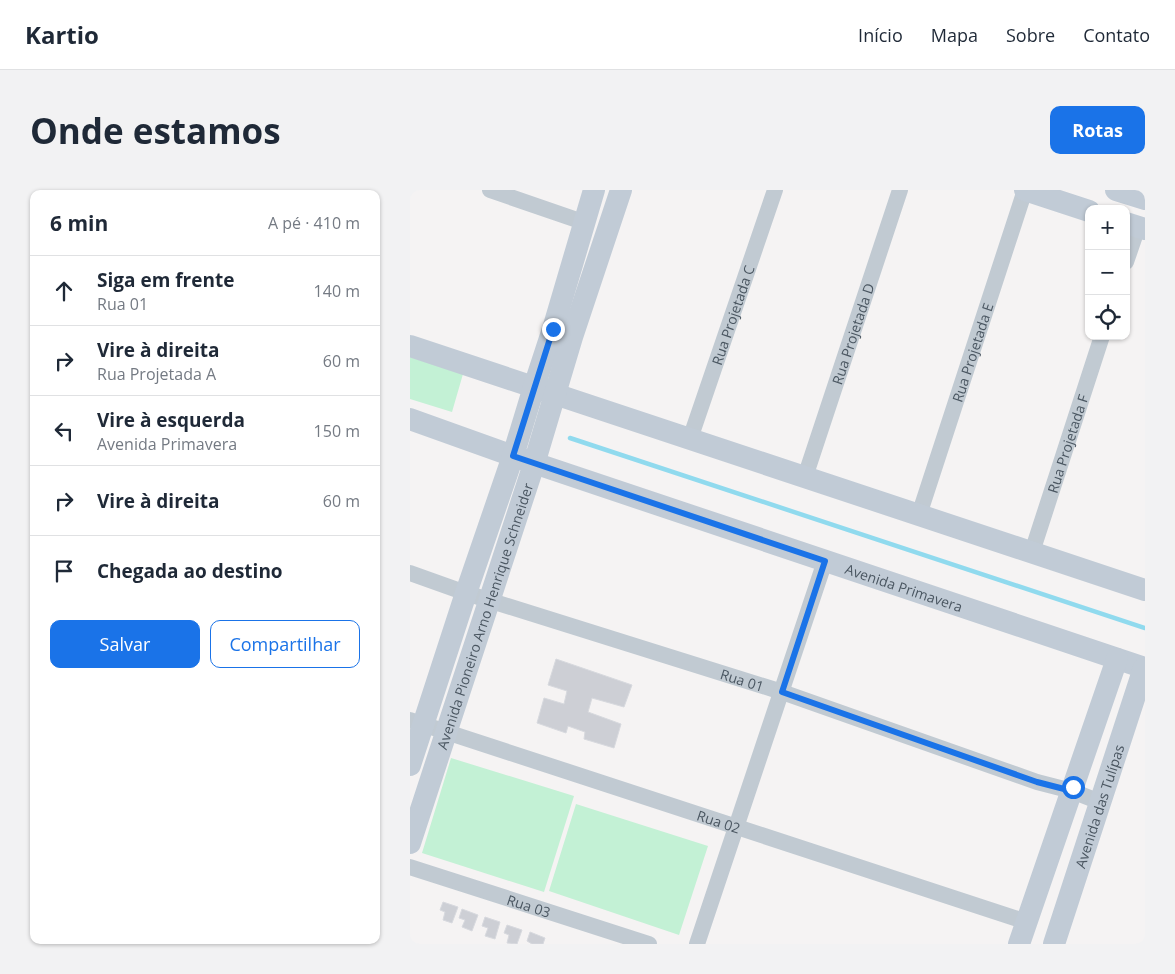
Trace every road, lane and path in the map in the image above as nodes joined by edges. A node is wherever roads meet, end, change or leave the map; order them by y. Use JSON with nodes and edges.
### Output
{"nodes":[{"id":1,"x":490,"y":190,"type":"edge"},
{"id":2,"x":594,"y":190,"type":"edge"},
{"id":3,"x":621,"y":190,"type":"edge"},
{"id":4,"x":775,"y":190,"type":"edge"},
{"id":5,"x":900,"y":190,"type":"edge"},
{"id":6,"x":1025,"y":190,"type":"edge"},
{"id":7,"x":1116,"y":190,"type":"edge"},
{"id":8,"x":1145,"y":199,"type":"edge"},
{"id":9,"x":1085,"y":210,"type":"edge"},
{"id":10,"x":584,"y":222,"type":"junction"},
{"id":11,"x":1136,"y":226,"type":"edge"},
{"id":12,"x":1129,"y":250,"type":"edge"},
{"id":13,"x":1101,"y":340,"type":"edge"},
{"id":14,"x":410,"y":346,"type":"edge"},
{"id":15,"x":534,"y":387,"type":"junction"},
{"id":16,"x":556,"y":394,"type":"junction"},
{"id":17,"x":410,"y":419,"type":"edge"},
{"id":18,"x":690,"y":438,"type":"junction"},
{"id":19,"x":513,"y":456,"type":"junction"},
{"id":20,"x":534,"y":464,"type":"junction"},
{"id":21,"x":805,"y":477,"type":"junction"},
{"id":22,"x":919,"y":515,"type":"junction"},
{"id":23,"x":1032,"y":552,"type":"junction"},
{"id":24,"x":825,"y":561,"type":"junction"},
{"id":25,"x":410,"y":573,"type":"edge"},
{"id":26,"x":1145,"y":590,"type":"edge"},
{"id":27,"x":466,"y":593,"type":"junction"},
{"id":28,"x":490,"y":600,"type":"junction"},
{"id":29,"x":1116,"y":659,"type":"junction"},
{"id":30,"x":1145,"y":668,"type":"edge"},
{"id":31,"x":782,"y":692,"type":"junction"},
{"id":32,"x":417,"y":722,"type":"edge"},
{"id":33,"x":447,"y":732,"type":"junction"},
{"id":34,"x":410,"y":765,"type":"edge"},
{"id":35,"x":1072,"y":791,"type":"junction"},
{"id":36,"x":1100,"y":802,"type":"junction"},
{"id":37,"x":736,"y":826,"type":"junction"},
{"id":38,"x":410,"y":843,"type":"edge"},
{"id":39,"x":410,"y":868,"type":"edge"},
{"id":40,"x":1027,"y":922,"type":"junction"},
{"id":41,"x":649,"y":944,"type":"edge"},
{"id":42,"x":697,"y":944,"type":"edge"},
{"id":43,"x":1019,"y":944,"type":"edge"},
{"id":44,"x":1054,"y":944,"type":"edge"}],
"edges":[{"from":1,"to":10,"type":"street"},
{"from":2,"to":10,"type":"street","name":"Avenida Pioneiro Arno Henrique Schneider"},
{"from":3,"to":16,"type":"street","name":"Avenida Pioneiro Arno Henrique Schneider"},
{"from":4,"to":18,"type":"street","name":"Rua Projetada C"},
{"from":5,"to":21,"type":"street","name":"Rua Projetada D"},
{"from":6,"to":9,"type":"street"},
{"from":6,"to":22,"type":"street","name":"Rua Projetada E"},
{"from":7,"to":8,"type":"street"},
{"from":10,"to":15,"type":"street","name":"Avenida Pioneiro Arno Henrique Schneider"},
{"from":11,"to":12,"type":"street"},
{"from":13,"to":23,"type":"street","name":"Rua Projetada F"},
{"from":14,"to":15,"type":"street"},
{"from":15,"to":16,"type":"street"},
{"from":15,"to":19,"type":"street","name":"Avenida Pioneiro Arno Henrique Schneider"},
{"from":16,"to":18,"type":"street"},
{"from":16,"to":20,"type":"street","name":"Avenida Pioneiro Arno Henrique Schneider"},
{"from":17,"to":19,"type":"street","name":"Avenida Primavera"},
{"from":18,"to":21,"type":"street"},
{"from":19,"to":20,"type":"street","name":"Avenida Primavera"},
{"from":19,"to":27,"type":"street","name":"Avenida Pioneiro Arno Henrique Schneider"},
{"from":20,"to":24,"type":"street","name":"Avenida Primavera"},
{"from":20,"to":28,"type":"street","name":"Avenida Pioneiro Arno Henrique Schneider"},
{"from":21,"to":22,"type":"street"},
{"from":22,"to":23,"type":"street"},
{"from":23,"to":26,"type":"street"},
{"from":24,"to":29,"type":"street","name":"Avenida Primavera"},
{"from":24,"to":31,"type":"street"},
{"from":25,"to":27,"type":"street","name":"Rua 01"},
{"from":27,"to":28,"type":"street","name":"Rua 01"},
{"from":27,"to":32,"type":"street","name":"Avenida Pioneiro Arno Henrique Schneider"},
{"from":28,"to":31,"type":"street","name":"Rua 01"},
{"from":28,"to":33,"type":"street","name":"Avenida Pioneiro Arno Henrique Schneider"},
{"from":29,"to":30,"type":"street","name":"Avenida Primavera"},
{"from":29,"to":35,"type":"street"},
{"from":30,"to":36,"type":"street","name":"Avenida das Tulípas"},
{"from":31,"to":35,"type":"street","name":"Rua 01"},
{"from":31,"to":37,"type":"street"},
{"from":32,"to":33,"type":"street","name":"Rua 02"},
{"from":32,"to":34,"type":"street","name":"Avenida Pioneiro Arno Henrique Schneider"},
{"from":33,"to":37,"type":"street","name":"Rua 02"},
{"from":33,"to":38,"type":"street","name":"Avenida Pioneiro Arno Henrique Schneider"},
{"from":35,"to":36,"type":"street","name":"Rua 01"},
{"from":35,"to":40,"type":"street"},
{"from":36,"to":44,"type":"street","name":"Avenida das Tulípas"},
{"from":37,"to":40,"type":"street","name":"Rua 02"},
{"from":37,"to":42,"type":"street"},
{"from":39,"to":41,"type":"street","name":"Rua 03"},
{"from":40,"to":43,"type":"street"}]}
